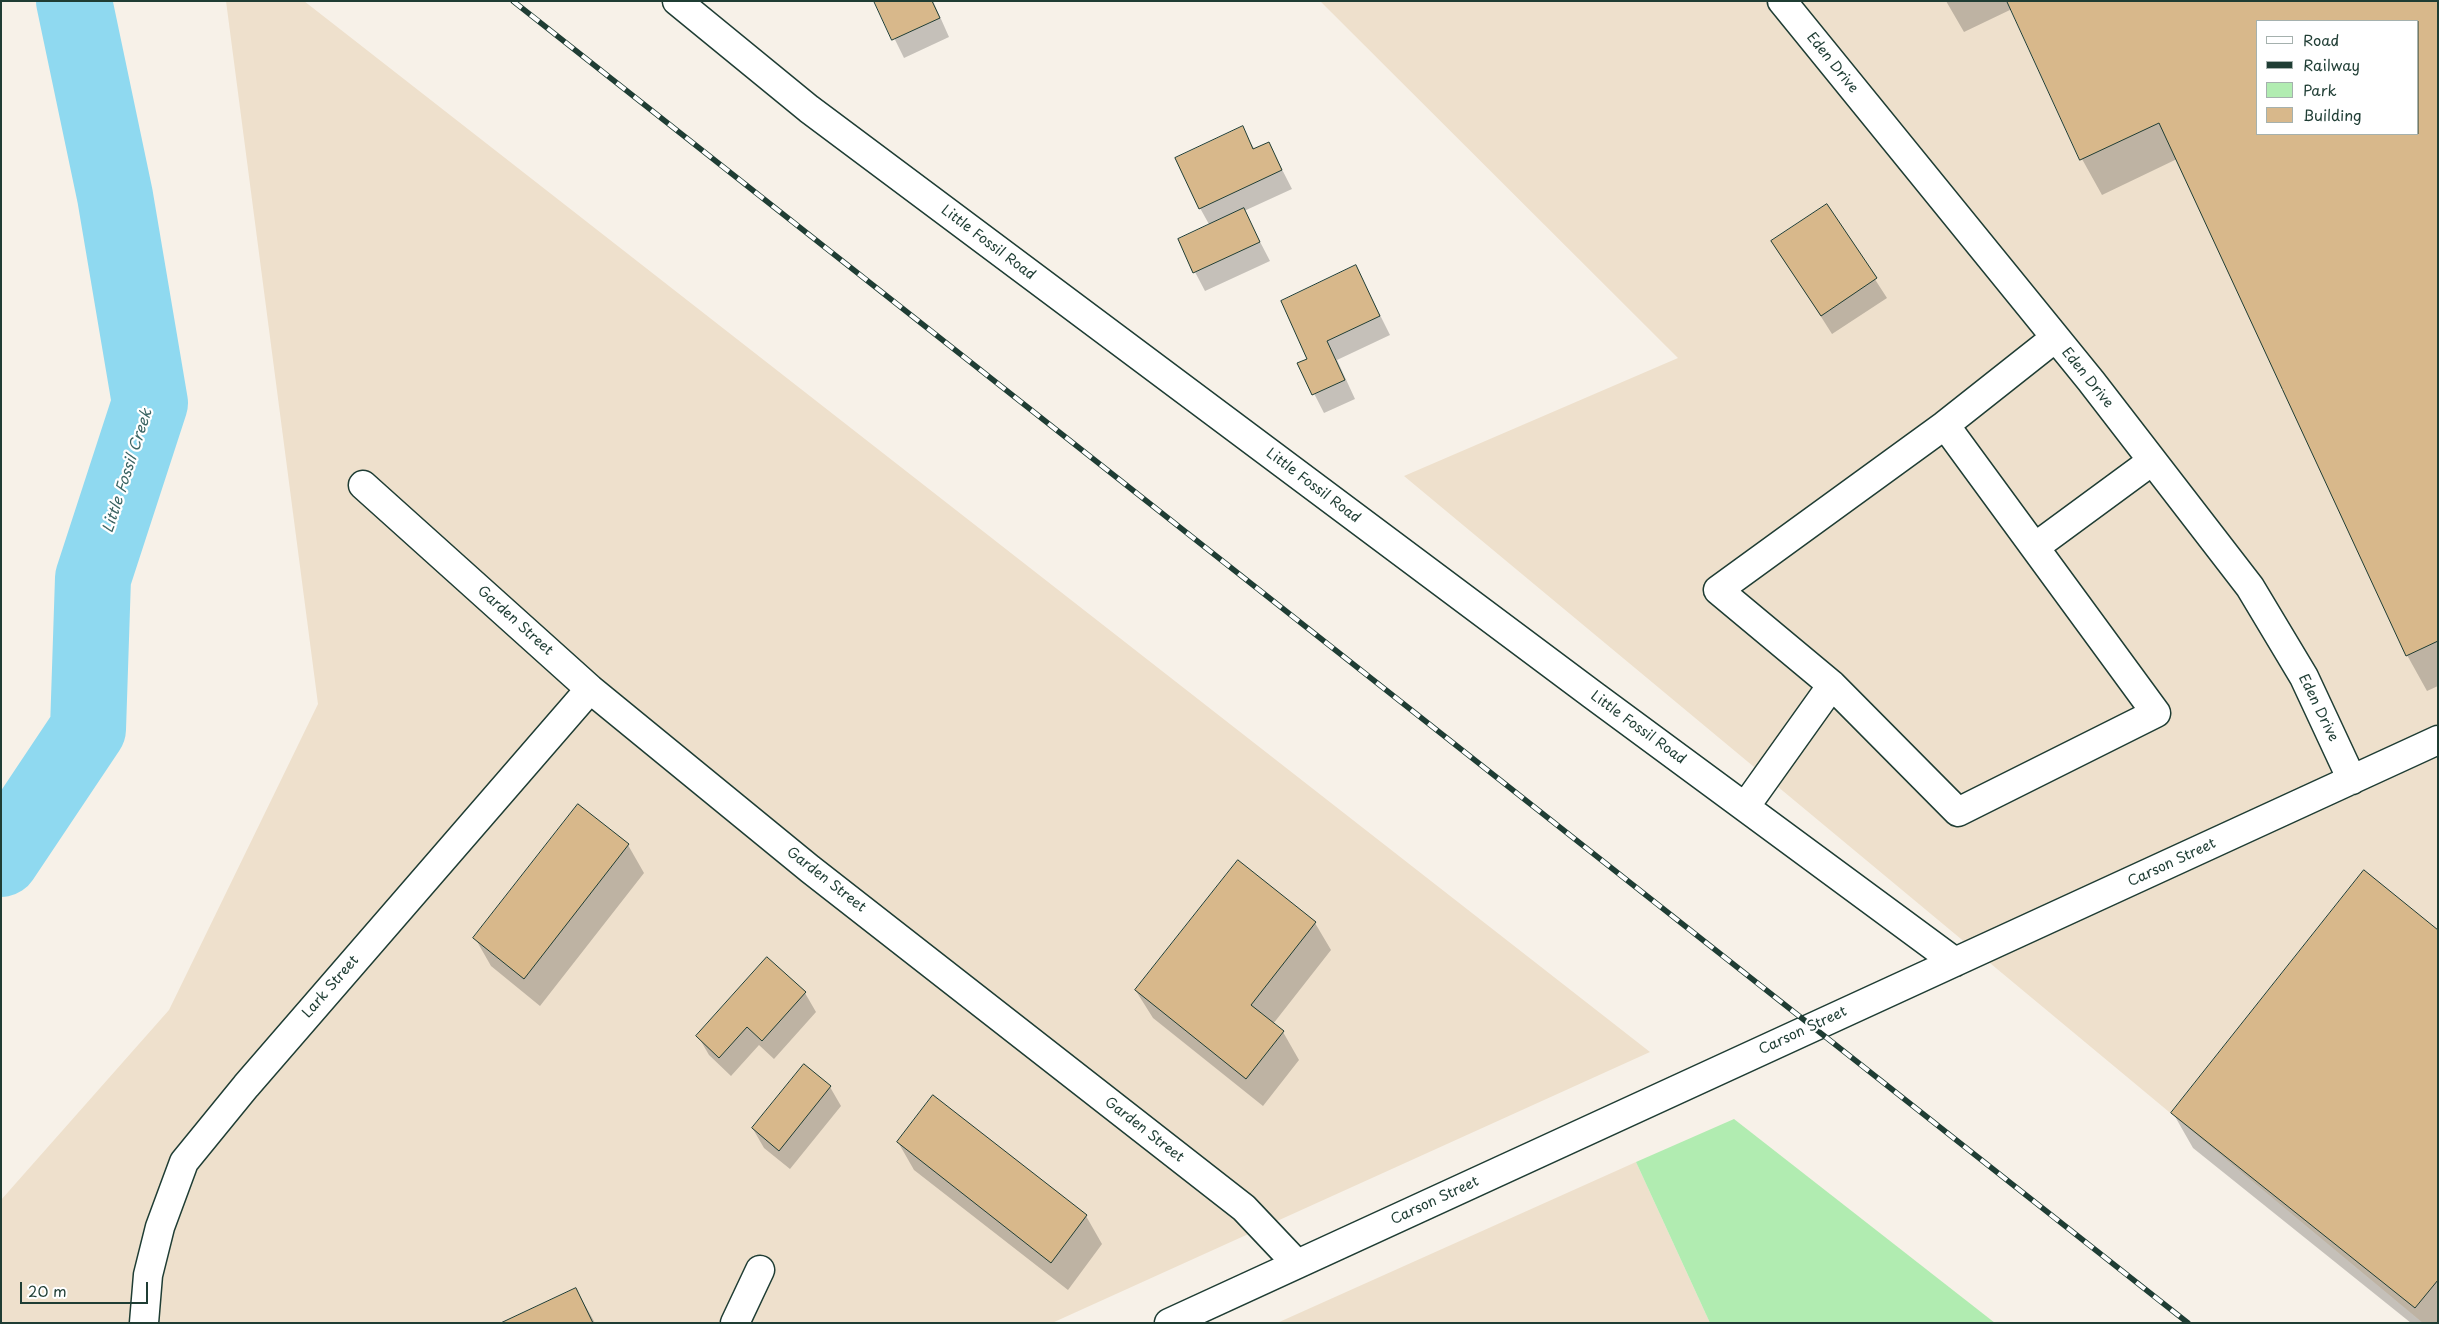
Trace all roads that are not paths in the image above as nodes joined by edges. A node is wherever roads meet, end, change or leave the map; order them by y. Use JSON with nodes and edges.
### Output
{"nodes":[{"id":1,"x":677,"y":1,"type":"edge"},
{"id":2,"x":1782,"y":1,"type":"edge"},
{"id":3,"x":2055,"y":338,"type":"junction"},
{"id":4,"x":1945,"y":425,"type":"junction"},
{"id":5,"x":2152,"y":461,"type":"junction"},
{"id":6,"x":362,"y":486,"type":"dead end"},
{"id":7,"x":2035,"y":547,"type":"junction"},
{"id":8,"x":1832,"y":685,"type":"junction"},
{"id":9,"x":590,"y":688,"type":"junction"},
{"id":10,"x":2434,"y":746,"type":"edge"},
{"id":11,"x":2352,"y":780,"type":"junction"},
{"id":12,"x":1745,"y":806,"type":"junction"},
{"id":13,"x":1956,"y":962,"type":"junction"},
{"id":14,"x":1298,"y":1264,"type":"junction"},
{"id":15,"x":760,"y":1270,"type":"dead end"},
{"id":16,"x":144,"y":1323,"type":"edge"},
{"id":17,"x":735,"y":1323,"type":"edge"},
{"id":18,"x":1169,"y":1323,"type":"edge"}],
"edges":[{"from":1,"to":12,"type":"street","name":"Little Fossil Road"},
{"from":2,"to":3,"type":"street","name":"Eden Drive"},
{"from":3,"to":4,"type":"street"},
{"from":3,"to":5,"type":"street","name":"Eden Drive"},
{"from":4,"to":7,"type":"street"},
{"from":4,"to":8,"type":"street"},
{"from":5,"to":7,"type":"street"},
{"from":5,"to":11,"type":"street","name":"Eden Drive"},
{"from":6,"to":9,"type":"street","name":"Garden Street"},
{"from":7,"to":8,"type":"street"},
{"from":8,"to":12,"type":"street"},
{"from":9,"to":14,"type":"street","name":"Garden Street"},
{"from":9,"to":16,"type":"street","name":"Lark Street"},
{"from":10,"to":11,"type":"street","name":"Carson Street"},
{"from":11,"to":13,"type":"street","name":"Carson Street"},
{"from":12,"to":13,"type":"street","name":"Little Fossil Road"},
{"from":13,"to":14,"type":"street","name":"Carson Street"},
{"from":14,"to":18,"type":"street","name":"Carson Street"},
{"from":15,"to":17,"type":"street"}]}
